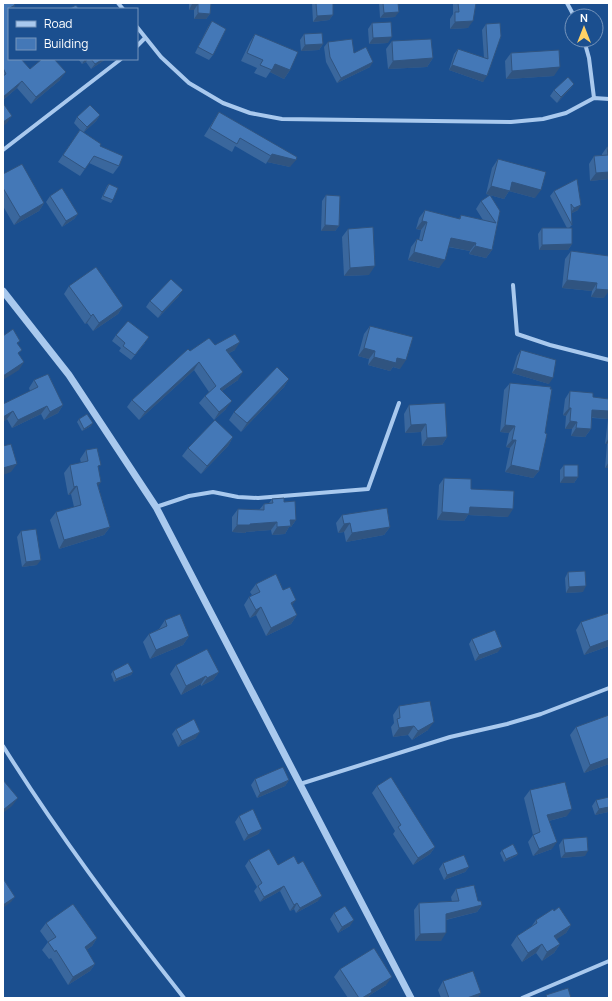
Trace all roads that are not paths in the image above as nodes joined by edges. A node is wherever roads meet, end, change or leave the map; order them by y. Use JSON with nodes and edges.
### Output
{"nodes":[{"id":1,"x":138,"y":28,"type":"edge"},
{"id":2,"x":145,"y":38,"type":"junction"},
{"id":3,"x":138,"y":45,"type":"edge"},
{"id":4,"x":586,"y":48,"type":"edge"},
{"id":5,"x":120,"y":60,"type":"edge"},
{"id":6,"x":594,"y":98,"type":"junction"},
{"id":7,"x":609,"y":99,"type":"edge"},
{"id":8,"x":3,"y":150,"type":"edge"},
{"id":9,"x":513,"y":285,"type":"dead end"},
{"id":10,"x":3,"y":291,"type":"edge"},
{"id":11,"x":609,"y":360,"type":"edge"},
{"id":12,"x":399,"y":402,"type":"dead end"},
{"id":13,"x":156,"y":507,"type":"junction"},
{"id":14,"x":609,"y":688,"type":"edge"},
{"id":15,"x":3,"y":746,"type":"edge"},
{"id":16,"x":300,"y":784,"type":"junction"},
{"id":17,"x":609,"y":961,"type":"edge"},
{"id":18,"x":184,"y":998,"type":"edge"},
{"id":19,"x":411,"y":998,"type":"edge"},
{"id":20,"x":522,"y":998,"type":"edge"}],
"edges":[{"from":1,"to":2,"type":"street"},
{"from":2,"to":3,"type":"street"},
{"from":2,"to":6,"type":"street"},
{"from":4,"to":6,"type":"street"},
{"from":5,"to":8,"type":"street"},
{"from":6,"to":7,"type":"street"},
{"from":9,"to":11,"type":"street"},
{"from":10,"to":13,"type":"street"},
{"from":12,"to":13,"type":"street"},
{"from":13,"to":16,"type":"street"},
{"from":14,"to":16,"type":"street"},
{"from":15,"to":18,"type":"street"},
{"from":16,"to":19,"type":"street"},
{"from":17,"to":20,"type":"street"}]}
